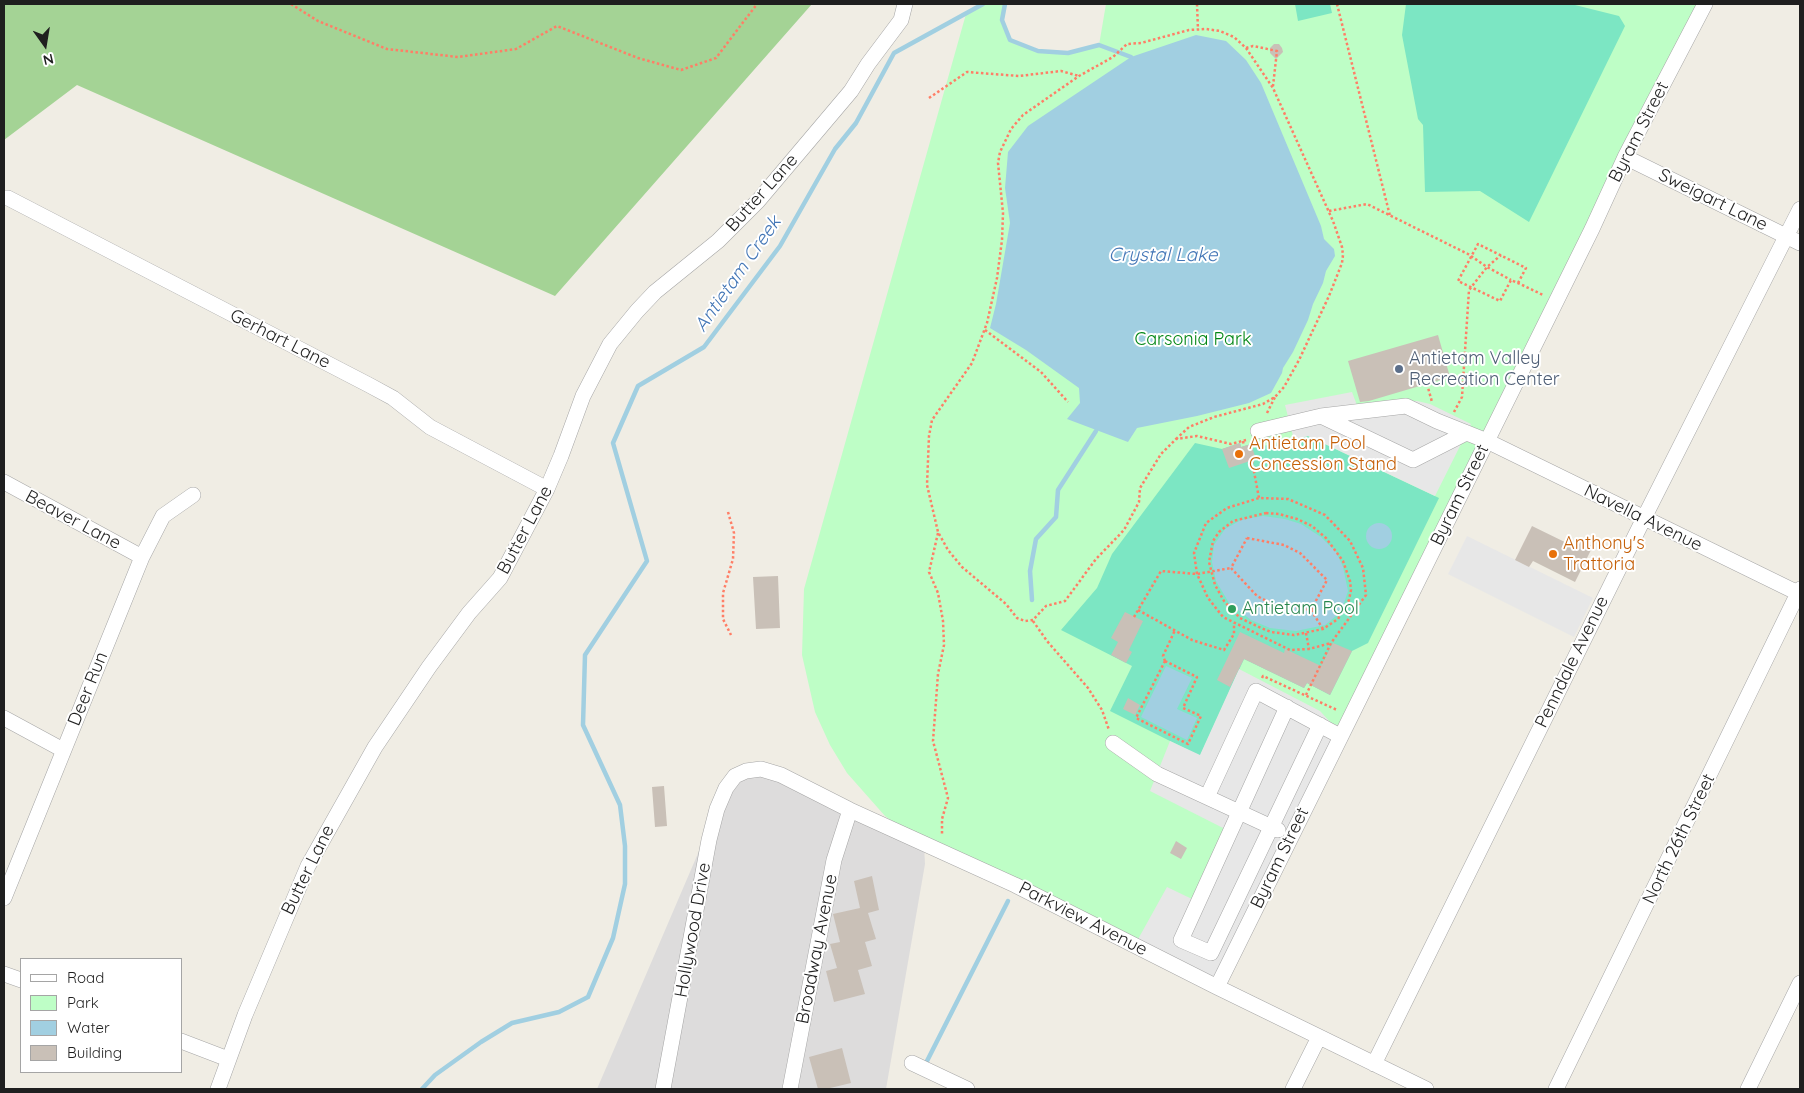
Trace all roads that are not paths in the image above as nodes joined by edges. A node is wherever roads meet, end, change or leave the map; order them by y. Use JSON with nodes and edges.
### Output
{"nodes":[{"id":1,"x":905,"y":4,"type":"edge"},
{"id":2,"x":1705,"y":4,"type":"edge"},
{"id":3,"x":1625,"y":157,"type":"junction"},
{"id":4,"x":8,"y":198,"type":"dead end"},
{"id":5,"x":1800,"y":209,"type":"edge"},
{"id":6,"x":1793,"y":240,"type":"edge"},
{"id":7,"x":1320,"y":416,"type":"junction"},
{"id":8,"x":1258,"y":430,"type":"dead end"},
{"id":9,"x":1466,"y":433,"type":"junction"},
{"id":10,"x":1487,"y":441,"type":"junction"},
{"id":11,"x":4,"y":482,"type":"edge"},
{"id":12,"x":547,"y":489,"type":"junction"},
{"id":13,"x":193,"y":495,"type":"dead end"},
{"id":14,"x":1644,"y":518,"type":"junction"},
{"id":15,"x":142,"y":557,"type":"junction"},
{"id":16,"x":1800,"y":592,"type":"edge"},
{"id":17,"x":1287,"y":707,"type":"junction"},
{"id":18,"x":4,"y":718,"type":"edge"},
{"id":19,"x":1320,"y":725,"type":"junction"},
{"id":20,"x":1340,"y":736,"type":"junction"},
{"id":21,"x":1113,"y":743,"type":"road end"},
{"id":22,"x":63,"y":750,"type":"junction"},
{"id":23,"x":735,"y":776,"type":"joint"},
{"id":24,"x":1207,"y":797,"type":"junction"},
{"id":25,"x":850,"y":810,"type":"junction"},
{"id":26,"x":1240,"y":811,"type":"junction"},
{"id":27,"x":1271,"y":827,"type":"junction"},
{"id":28,"x":1291,"y":836,"type":"junction"},
{"id":29,"x":4,"y":898,"type":"edge"},
{"id":30,"x":4,"y":974,"type":"edge"},
{"id":31,"x":20,"y":980,"type":"edge"},
{"id":32,"x":1800,"y":984,"type":"edge"},
{"id":33,"x":1216,"y":987,"type":"junction"},
{"id":34,"x":1319,"y":1037,"type":"junction"},
{"id":35,"x":182,"y":1041,"type":"edge"},
{"id":36,"x":228,"y":1059,"type":"junction"},
{"id":37,"x":912,"y":1063,"type":"dead end"},
{"id":38,"x":1374,"y":1064,"type":"junction"},
{"id":39,"x":218,"y":1089,"type":"edge"},
{"id":40,"x":663,"y":1089,"type":"edge"},
{"id":41,"x":790,"y":1089,"type":"edge"},
{"id":42,"x":967,"y":1089,"type":"edge"},
{"id":43,"x":1293,"y":1089,"type":"edge"},
{"id":44,"x":1426,"y":1089,"type":"edge"},
{"id":45,"x":1556,"y":1089,"type":"edge"},
{"id":46,"x":1748,"y":1089,"type":"edge"}],
"edges":[{"from":1,"to":12,"type":"street","name":"Butter Lane"},
{"from":2,"to":3,"type":"street","name":"Byram Street"},
{"from":3,"to":6,"type":"street","name":"Sweigart Lane"},
{"from":3,"to":10,"type":"street","name":"Byram Street"},
{"from":4,"to":12,"type":"street","name":"Gerhart Lane"},
{"from":5,"to":6,"type":"street","name":"Penndale Avenue"},
{"from":6,"to":14,"type":"street","name":"Penndale Avenue"},
{"from":7,"to":8,"type":"street","name":"Navella Avenue"},
{"from":7,"to":9,"type":"street","name":"Navella Avenue"},
{"from":7,"to":9,"type":"street"},
{"from":9,"to":10,"type":"street","name":"Navella Avenue"},
{"from":10,"to":14,"type":"street","name":"Navella Avenue"},
{"from":10,"to":20,"type":"street","name":"Byram Street"},
{"from":11,"to":15,"type":"street","name":"Beaver Lane"},
{"from":12,"to":36,"type":"street","name":"Butter Lane"},
{"from":13,"to":15,"type":"street","name":"Deer Run"},
{"from":14,"to":16,"type":"street","name":"Navella Avenue"},
{"from":14,"to":38,"type":"street","name":"Penndale Avenue"},
{"from":15,"to":22,"type":"street","name":"Deer Run"},
{"from":16,"to":45,"type":"street","name":"North 26th Street"},
{"from":17,"to":19,"type":"street"},
{"from":17,"to":24,"type":"street"},
{"from":17,"to":26,"type":"street"},
{"from":18,"to":22,"type":"street"},
{"from":19,"to":20,"type":"street"},
{"from":19,"to":27,"type":"street"},
{"from":20,"to":28,"type":"street","name":"Byram Street"},
{"from":21,"to":24,"type":"street"},
{"from":22,"to":29,"type":"street","name":"Deer Run"},
{"from":23,"to":25,"type":"street","name":"Parkview Avenue"},
{"from":23,"to":40,"type":"street","name":"Hollywood Drive"},
{"from":24,"to":26,"type":"street"},
{"from":25,"to":33,"type":"street","name":"Parkview Avenue"},
{"from":25,"to":41,"type":"street","name":"Broadway Avenue"},
{"from":26,"to":27,"type":"street"},
{"from":26,"to":27,"type":"street"},
{"from":27,"to":28,"type":"street"},
{"from":28,"to":33,"type":"street","name":"Byram Street"},
{"from":30,"to":31,"type":"street"},
{"from":32,"to":46,"type":"street"},
{"from":33,"to":34,"type":"street","name":"Parkview Avenue"},
{"from":34,"to":38,"type":"street","name":"Parkview Avenue"},
{"from":34,"to":43,"type":"street"},
{"from":35,"to":36,"type":"street"},
{"from":36,"to":39,"type":"street","name":"Butter Lane"},
{"from":37,"to":42,"type":"street"},
{"from":38,"to":44,"type":"street","name":"Parkview Avenue"}]}
